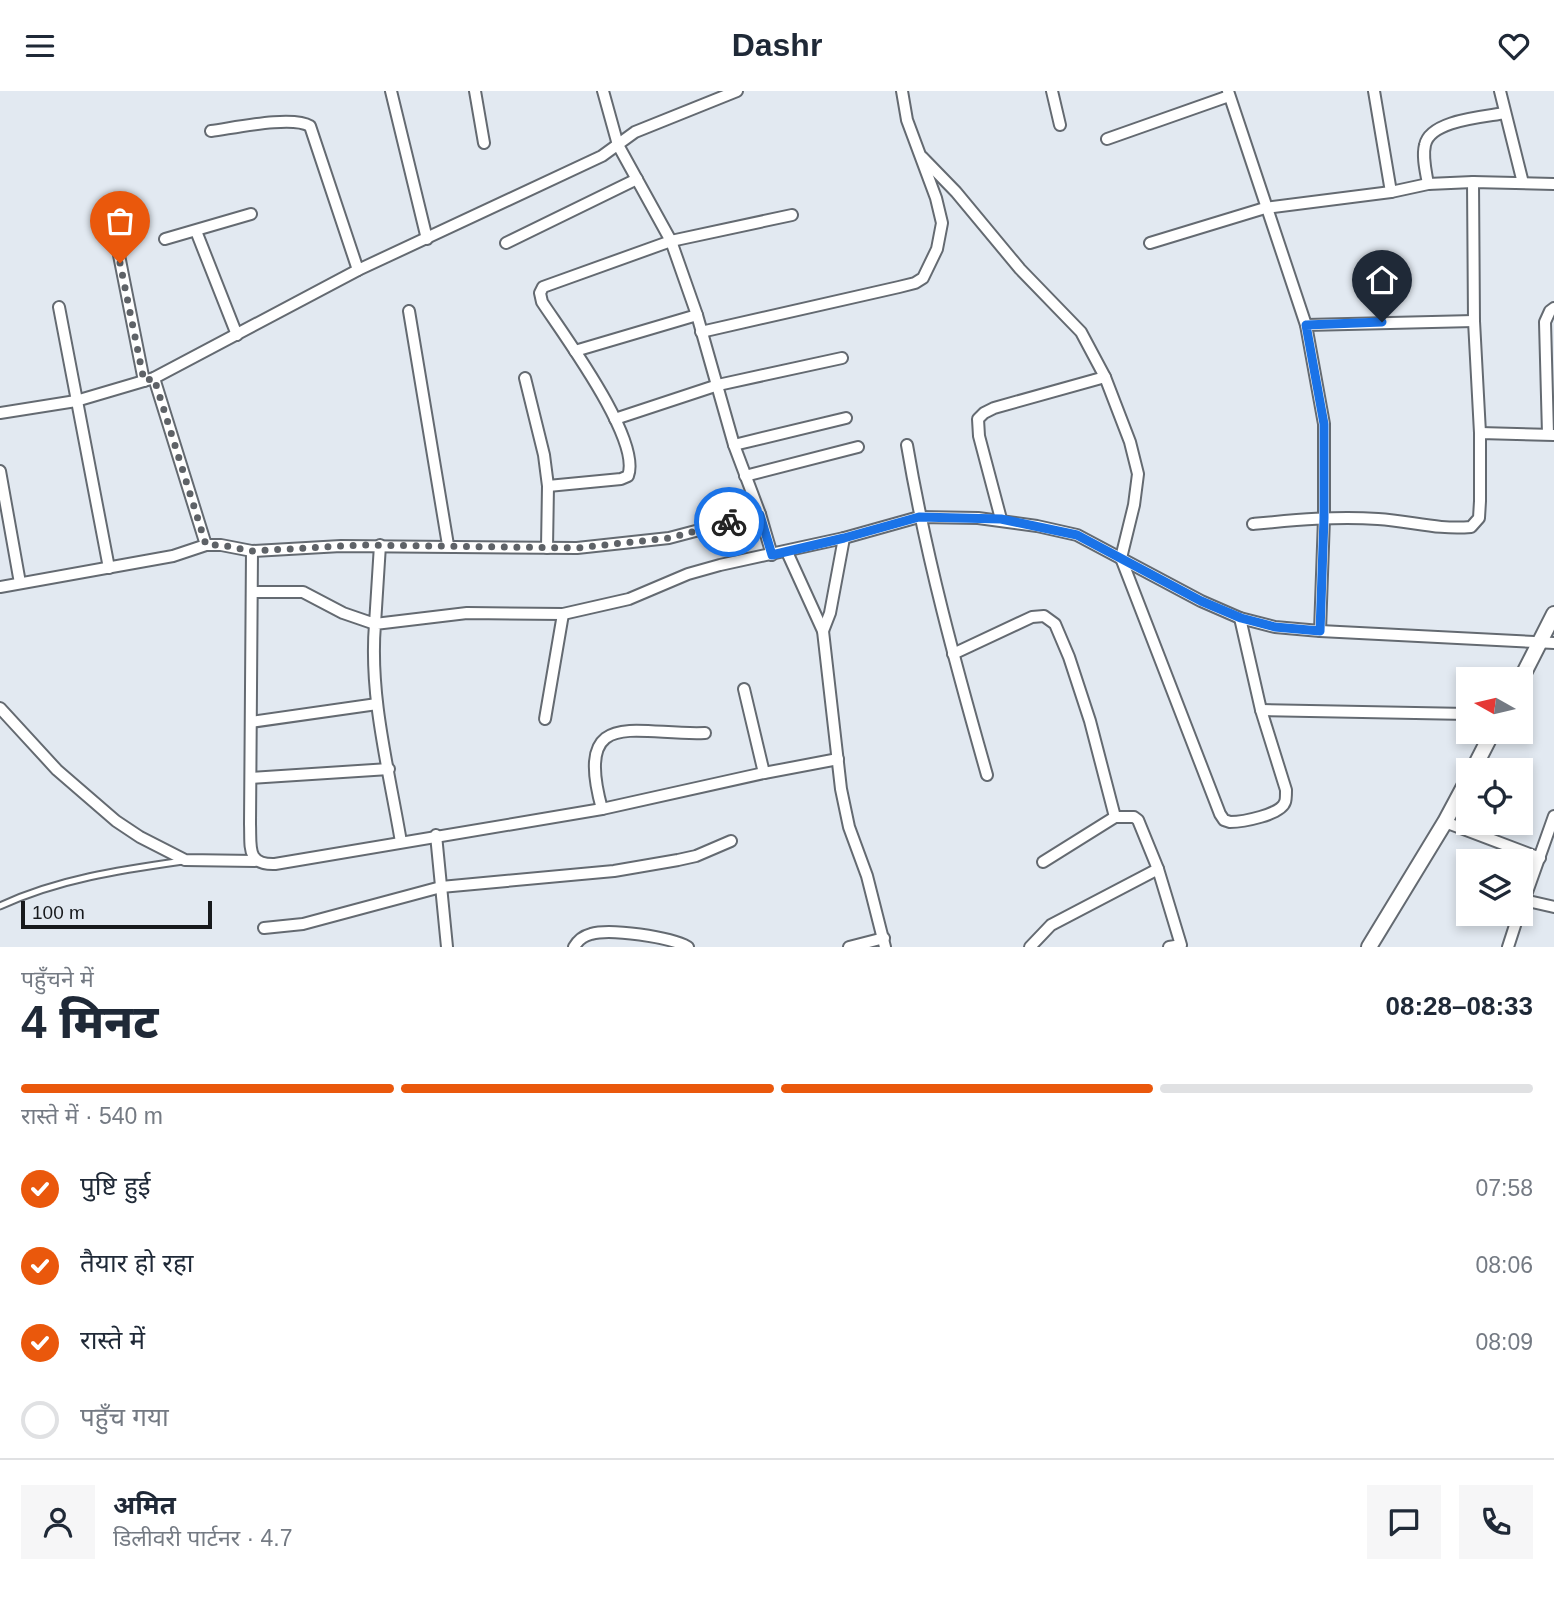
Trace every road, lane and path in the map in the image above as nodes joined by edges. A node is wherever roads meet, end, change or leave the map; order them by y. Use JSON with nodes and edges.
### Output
{"nodes":[{"id":1,"x":391,"y":91,"type":"edge"},
{"id":2,"x":476,"y":91,"type":"edge"},
{"id":3,"x":603,"y":91,"type":"edge"},
{"id":4,"x":737,"y":91,"type":"edge"},
{"id":5,"x":902,"y":91,"type":"edge"},
{"id":6,"x":1052,"y":91,"type":"edge"},
{"id":7,"x":1374,"y":91,"type":"edge"},
{"id":8,"x":1500,"y":91,"type":"edge"},
{"id":9,"x":1228,"y":94,"type":"edge"},
{"id":10,"x":1505,"y":113,"type":"junction"},
{"id":11,"x":1060,"y":125,"type":"dead end"},
{"id":12,"x":211,"y":131,"type":"dead end"},
{"id":13,"x":1107,"y":139,"type":"dead end"},
{"id":14,"x":484,"y":143,"type":"dead end"},
{"id":15,"x":618,"y":145,"type":"junction"},
{"id":16,"x":922,"y":157,"type":"junction"},
{"id":17,"x":637,"y":179,"type":"junction"},
{"id":18,"x":1473,"y":182,"type":"junction"},
{"id":19,"x":1523,"y":183,"type":"junction"},
{"id":20,"x":1428,"y":184,"type":"junction"},
{"id":21,"x":1554,"y":184,"type":"edge"},
{"id":22,"x":1391,"y":192,"type":"junction"},
{"id":23,"x":1265,"y":208,"type":"junction"},
{"id":24,"x":251,"y":213,"type":"dead end"},
{"id":25,"x":792,"y":215,"type":"dead end"},
{"id":26,"x":196,"y":231,"type":"junction"},
{"id":27,"x":165,"y":239,"type":"dead end"},
{"id":28,"x":427,"y":239,"type":"junction"},
{"id":29,"x":116,"y":240,"type":"dead end"},
{"id":30,"x":671,"y":241,"type":"junction"},
{"id":31,"x":506,"y":243,"type":"dead end"},
{"id":32,"x":1150,"y":243,"type":"dead end"},
{"id":33,"x":358,"y":269,"type":"junction"},
{"id":34,"x":59,"y":307,"type":"dead end"},
{"id":35,"x":1554,"y":308,"type":"edge"},
{"id":36,"x":409,"y":311,"type":"dead end"},
{"id":37,"x":697,"y":315,"type":"junction"},
{"id":38,"x":1474,"y":321,"type":"junction"},
{"id":39,"x":1306,"y":325,"type":"junction"},
{"id":40,"x":701,"y":332,"type":"junction"},
{"id":41,"x":237,"y":335,"type":"junction"},
{"id":42,"x":575,"y":351,"type":"junction"},
{"id":43,"x":842,"y":358,"type":"dead end"},
{"id":44,"x":1105,"y":377,"type":"junction"},
{"id":45,"x":525,"y":379,"type":"dead end"},
{"id":46,"x":149,"y":380,"type":"junction"},
{"id":47,"x":719,"y":385,"type":"junction"},
{"id":48,"x":76,"y":401,"type":"junction"},
{"id":49,"x":0,"y":413,"type":"edge"},
{"id":50,"x":846,"y":418,"type":"dead end"},
{"id":51,"x":615,"y":419,"type":"junction"},
{"id":52,"x":1480,"y":433,"type":"junction"},
{"id":53,"x":1551,"y":434,"type":"edge"},
{"id":54,"x":734,"y":445,"type":"junction"},
{"id":55,"x":907,"y":445,"type":"dead end"},
{"id":56,"x":858,"y":447,"type":"dead end"},
{"id":57,"x":0,"y":471,"type":"edge"},
{"id":58,"x":745,"y":476,"type":"junction"},
{"id":59,"x":548,"y":486,"type":"junction"},
{"id":60,"x":760,"y":515,"type":"junction"},
{"id":61,"x":919,"y":517,"type":"junction"},
{"id":62,"x":1324,"y":518,"type":"junction"},
{"id":63,"x":1001,"y":519,"type":"junction"},
{"id":64,"x":1253,"y":524,"type":"dead end"},
{"id":65,"x":844,"y":538,"type":"junction"},
{"id":66,"x":206,"y":545,"type":"junction"},
{"id":67,"x":380,"y":545,"type":"junction"},
{"id":68,"x":448,"y":545,"type":"junction"},
{"id":69,"x":547,"y":548,"type":"junction"},
{"id":70,"x":252,"y":551,"type":"junction"},
{"id":71,"x":787,"y":552,"type":"junction"},
{"id":72,"x":772,"y":555,"type":"junction"},
{"id":73,"x":1121,"y":558,"type":"junction"},
{"id":74,"x":109,"y":568,"type":"junction"},
{"id":75,"x":19,"y":583,"type":"junction"},
{"id":76,"x":0,"y":587,"type":"edge"},
{"id":77,"x":252,"y":591,"type":"junction"},
{"id":78,"x":563,"y":614,"type":"junction"},
{"id":79,"x":1554,"y":614,"type":"edge"},
{"id":80,"x":1241,"y":618,"type":"junction"},
{"id":81,"x":375,"y":624,"type":"junction"},
{"id":82,"x":823,"y":631,"type":"junction"},
{"id":83,"x":1320,"y":631,"type":"junction"},
{"id":84,"x":1547,"y":643,"type":"edge"},
{"id":85,"x":953,"y":654,"type":"junction"},
{"id":86,"x":1530,"y":667,"type":"edge"},
{"id":87,"x":744,"y":689,"type":"dead end"},
{"id":88,"x":377,"y":704,"type":"junction"},
{"id":89,"x":0,"y":708,"type":"edge"},
{"id":90,"x":1261,"y":710,"type":"junction"},
{"id":91,"x":1456,"y":714,"type":"edge"},
{"id":92,"x":545,"y":719,"type":"dead end"},
{"id":93,"x":251,"y":722,"type":"junction"},
{"id":94,"x":705,"y":733,"type":"dead end"},
{"id":95,"x":838,"y":759,"type":"junction"},
{"id":96,"x":389,"y":769,"type":"junction"},
{"id":97,"x":764,"y":773,"type":"junction"},
{"id":98,"x":987,"y":775,"type":"dead end"},
{"id":99,"x":251,"y":778,"type":"junction"},
{"id":100,"x":1456,"y":802,"type":"edge"},
{"id":101,"x":602,"y":809,"type":"junction"},
{"id":102,"x":1554,"y":816,"type":"edge"},
{"id":103,"x":1115,"y":817,"type":"junction"},
{"id":104,"x":1445,"y":823,"type":"junction"},
{"id":105,"x":436,"y":835,"type":"junction"},
{"id":106,"x":731,"y":841,"type":"dead end"},
{"id":107,"x":401,"y":842,"type":"junction"},
{"id":108,"x":1540,"y":858,"type":"junction"},
{"id":109,"x":185,"y":860,"type":"junction"},
{"id":110,"x":255,"y":860,"type":"junction"},
{"id":111,"x":1043,"y":862,"type":"dead end"},
{"id":112,"x":1158,"y":869,"type":"junction"},
{"id":113,"x":1533,"y":876,"type":"edge"},
{"id":114,"x":442,"y":887,"type":"junction"},
{"id":115,"x":0,"y":907,"type":"edge"},
{"id":116,"x":1554,"y":907,"type":"edge"},
{"id":117,"x":1533,"y":908,"type":"edge"},
{"id":118,"x":1515,"y":926,"type":"edge"},
{"id":119,"x":264,"y":928,"type":"dead end"},
{"id":120,"x":885,"y":943,"type":"edge"},
{"id":121,"x":1182,"y":946,"type":"edge"},
{"id":122,"x":447,"y":947,"type":"edge"},
{"id":123,"x":574,"y":947,"type":"edge"},
{"id":124,"x":688,"y":947,"type":"edge"},
{"id":125,"x":849,"y":947,"type":"edge"},
{"id":126,"x":1030,"y":947,"type":"edge"},
{"id":127,"x":1169,"y":947,"type":"edge"},
{"id":128,"x":1369,"y":947,"type":"edge"},
{"id":129,"x":1508,"y":947,"type":"edge"}],
"edges":[{"from":1,"to":28,"type":"street"},
{"from":2,"to":14,"type":"street"},
{"from":3,"to":15,"type":"street"},
{"from":4,"to":15,"type":"street"},
{"from":5,"to":16,"type":"street"},
{"from":6,"to":11,"type":"street"},
{"from":7,"to":22,"type":"street"},
{"from":8,"to":10,"type":"street"},
{"from":9,"to":13,"type":"street"},
{"from":9,"to":23,"type":"street"},
{"from":10,"to":19,"type":"street"},
{"from":10,"to":20,"type":"street"},
{"from":12,"to":33,"type":"street"},
{"from":15,"to":17,"type":"street"},
{"from":15,"to":28,"type":"street"},
{"from":16,"to":40,"type":"street"},
{"from":16,"to":44,"type":"street"},
{"from":17,"to":30,"type":"street"},
{"from":17,"to":31,"type":"street"},
{"from":18,"to":19,"type":"street"},
{"from":18,"to":20,"type":"street"},
{"from":18,"to":38,"type":"street"},
{"from":19,"to":21,"type":"street"},
{"from":20,"to":22,"type":"street"},
{"from":22,"to":23,"type":"street"},
{"from":23,"to":32,"type":"street"},
{"from":23,"to":39,"type":"street"},
{"from":24,"to":26,"type":"street"},
{"from":25,"to":30,"type":"street"},
{"from":26,"to":27,"type":"street"},
{"from":26,"to":41,"type":"street"},
{"from":28,"to":33,"type":"street"},
{"from":29,"to":46,"type":"street"},
{"from":30,"to":37,"type":"street"},
{"from":30,"to":42,"type":"street"},
{"from":33,"to":41,"type":"street"},
{"from":34,"to":48,"type":"street"},
{"from":35,"to":53,"type":"street"},
{"from":36,"to":68,"type":"street"},
{"from":37,"to":40,"type":"street"},
{"from":37,"to":42,"type":"street"},
{"from":38,"to":39,"type":"street"},
{"from":38,"to":52,"type":"street"},
{"from":39,"to":62,"type":"street"},
{"from":40,"to":47,"type":"street"},
{"from":41,"to":46,"type":"street"},
{"from":42,"to":51,"type":"street"},
{"from":43,"to":47,"type":"street"},
{"from":44,"to":63,"type":"street"},
{"from":44,"to":73,"type":"street"},
{"from":45,"to":59,"type":"street"},
{"from":46,"to":48,"type":"street"},
{"from":46,"to":66,"type":"street"},
{"from":47,"to":51,"type":"street"},
{"from":47,"to":54,"type":"street"},
{"from":48,"to":49,"type":"street"},
{"from":48,"to":74,"type":"street"},
{"from":50,"to":54,"type":"street"},
{"from":51,"to":59,"type":"street"},
{"from":52,"to":53,"type":"street"},
{"from":52,"to":62,"type":"street"},
{"from":54,"to":58,"type":"street"},
{"from":55,"to":61,"type":"street"},
{"from":56,"to":58,"type":"street"},
{"from":57,"to":75,"type":"street"},
{"from":58,"to":60,"type":"street"},
{"from":59,"to":69,"type":"street"},
{"from":60,"to":69,"type":"street"},
{"from":60,"to":72,"type":"street"},
{"from":61,"to":63,"type":"street"},
{"from":61,"to":65,"type":"street"},
{"from":61,"to":85,"type":"street"},
{"from":62,"to":64,"type":"street"},
{"from":62,"to":83,"type":"street"},
{"from":63,"to":73,"type":"street"},
{"from":65,"to":71,"type":"street"},
{"from":65,"to":82,"type":"street"},
{"from":66,"to":70,"type":"street"},
{"from":66,"to":74,"type":"street"},
{"from":67,"to":68,"type":"street"},
{"from":67,"to":70,"type":"street"},
{"from":67,"to":81,"type":"street"},
{"from":68,"to":69,"type":"street"},
{"from":70,"to":77,"type":"street"},
{"from":71,"to":72,"type":"street"},
{"from":71,"to":82,"type":"street"},
{"from":72,"to":78,"type":"street"},
{"from":73,"to":80,"type":"street"},
{"from":73,"to":90,"type":"street"},
{"from":74,"to":75,"type":"street"},
{"from":75,"to":76,"type":"street"},
{"from":77,"to":81,"type":"street"},
{"from":77,"to":93,"type":"street"},
{"from":78,"to":81,"type":"street"},
{"from":78,"to":92,"type":"street"},
{"from":79,"to":84,"type":"main road"},
{"from":80,"to":83,"type":"street"},
{"from":80,"to":90,"type":"street"},
{"from":81,"to":88,"type":"street"},
{"from":82,"to":95,"type":"street"},
{"from":83,"to":84,"type":"street"},
{"from":84,"to":86,"type":"main road"},
{"from":85,"to":98,"type":"street"},
{"from":85,"to":103,"type":"street"},
{"from":87,"to":97,"type":"street"},
{"from":88,"to":93,"type":"street"},
{"from":88,"to":96,"type":"street"},
{"from":89,"to":109,"type":"street"},
{"from":90,"to":91,"type":"street"},
{"from":93,"to":99,"type":"street"},
{"from":94,"to":101,"type":"street"},
{"from":95,"to":97,"type":"street"},
{"from":95,"to":120,"type":"street"},
{"from":96,"to":99,"type":"street"},
{"from":96,"to":107,"type":"street"},
{"from":97,"to":101,"type":"street"},
{"from":99,"to":110,"type":"street"},
{"from":100,"to":104,"type":"main road"},
{"from":101,"to":105,"type":"street"},
{"from":102,"to":108,"type":"street"},
{"from":103,"to":111,"type":"street"},
{"from":103,"to":112,"type":"street"},
{"from":104,"to":108,"type":"street"},
{"from":104,"to":128,"type":"main road"},
{"from":105,"to":107,"type":"street"},
{"from":105,"to":114,"type":"street"},
{"from":106,"to":114,"type":"street"},
{"from":107,"to":110,"type":"street"},
{"from":108,"to":113,"type":"street"},
{"from":109,"to":110,"type":"street"},
{"from":109,"to":115,"type":"lane"},
{"from":112,"to":121,"type":"street"},
{"from":112,"to":126,"type":"street"},
{"from":114,"to":119,"type":"street"},
{"from":114,"to":122,"type":"street"},
{"from":116,"to":117,"type":"street"},
{"from":118,"to":129,"type":"street"},
{"from":120,"to":125,"type":"street"},
{"from":121,"to":127,"type":"street"},
{"from":123,"to":124,"type":"street"}]}
